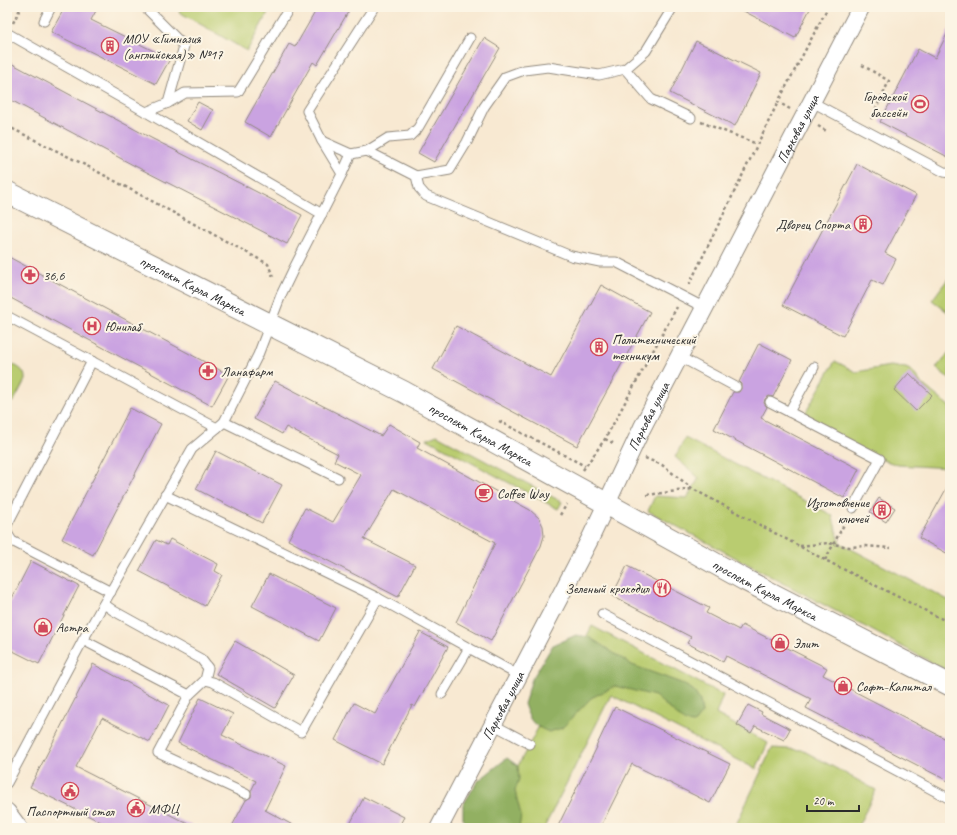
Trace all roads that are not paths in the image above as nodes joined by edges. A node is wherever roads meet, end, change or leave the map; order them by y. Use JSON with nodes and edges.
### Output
{"nodes":[{"id":1,"x":51,"y":7,"type":"edge"},
{"id":2,"x":145,"y":7,"type":"edge"},
{"id":3,"x":290,"y":7,"type":"edge"},
{"id":4,"x":374,"y":7,"type":"edge"},
{"id":5,"x":673,"y":7,"type":"edge"},
{"id":6,"x":861,"y":7,"type":"edge"},
{"id":7,"x":44,"y":21,"type":"dead end"},
{"id":8,"x":7,"y":33,"type":"edge"},
{"id":9,"x":470,"y":38,"type":"dead end"},
{"id":10,"x":624,"y":69,"type":"junction"},
{"id":11,"x":812,"y":102,"type":"junction"},
{"id":12,"x":168,"y":103,"type":"junction"},
{"id":13,"x":146,"y":112,"type":"junction"},
{"id":14,"x":691,"y":118,"type":"road end"},
{"id":15,"x":322,"y":141,"type":"junction"},
{"id":16,"x":367,"y":151,"type":"junction"},
{"id":17,"x":351,"y":154,"type":"junction"},
{"id":18,"x":950,"y":173,"type":"edge"},
{"id":19,"x":342,"y":174,"type":"junction"},
{"id":20,"x":416,"y":176,"type":"junction"},
{"id":21,"x":7,"y":192,"type":"edge"},
{"id":22,"x":322,"y":214,"type":"junction"},
{"id":23,"x":706,"y":308,"type":"junction"},
{"id":24,"x":7,"y":316,"type":"edge"},
{"id":25,"x":270,"y":325,"type":"junction"},
{"id":26,"x":680,"y":357,"type":"junction"},
{"id":27,"x":92,"y":361,"type":"junction"},
{"id":28,"x":814,"y":367,"type":"dead end"},
{"id":29,"x":736,"y":387,"type":"dead end"},
{"id":30,"x":770,"y":402,"type":"dead end"},
{"id":31,"x":789,"y":412,"type":"junction"},
{"id":32,"x":220,"y":425,"type":"junction"},
{"id":33,"x":338,"y":478,"type":"dead end"},
{"id":34,"x":165,"y":495,"type":"junction"},
{"id":35,"x":606,"y":504,"type":"junction"},
{"id":36,"x":853,"y":508,"type":"road end"},
{"id":37,"x":7,"y":525,"type":"edge"},
{"id":38,"x":7,"y":533,"type":"edge"},
{"id":39,"x":110,"y":592,"type":"junction"},
{"id":40,"x":378,"y":598,"type":"junction"},
{"id":41,"x":104,"y":604,"type":"junction"},
{"id":42,"x":602,"y":614,"type":"dead end"},
{"id":43,"x":83,"y":640,"type":"junction"},
{"id":44,"x":469,"y":648,"type":"junction"},
{"id":45,"x":518,"y":675,"type":"junction"},
{"id":46,"x":206,"y":680,"type":"junction"},
{"id":47,"x":950,"y":685,"type":"edge"},
{"id":48,"x":442,"y":694,"type":"dead end"},
{"id":49,"x":189,"y":695,"type":"junction"},
{"id":50,"x":492,"y":724,"type":"junction"},
{"id":51,"x":530,"y":744,"type":"dead end"},
{"id":52,"x":7,"y":783,"type":"edge"},
{"id":53,"x":246,"y":794,"type":"dead end"},
{"id":54,"x":950,"y":798,"type":"edge"},
{"id":55,"x":7,"y":812,"type":"edge"},
{"id":56,"x":18,"y":828,"type":"edge"},
{"id":57,"x":439,"y":828,"type":"edge"}],
"edges":[{"from":1,"to":7,"type":"lane"},
{"from":2,"to":12,"type":"lane"},
{"from":3,"to":12,"type":"lane"},
{"from":4,"to":15,"type":"lane"},
{"from":5,"to":10,"type":"lane"},
{"from":6,"to":11,"type":"street","name":"Парковая улица"},
{"from":8,"to":13,"type":"lane"},
{"from":9,"to":16,"type":"lane"},
{"from":10,"to":14,"type":"lane"},
{"from":10,"to":20,"type":"lane"},
{"from":11,"to":18,"type":"lane"},
{"from":11,"to":23,"type":"street","name":"Парковая улица"},
{"from":12,"to":13,"type":"lane"},
{"from":13,"to":22,"type":"lane"},
{"from":15,"to":17,"type":"lane"},
{"from":15,"to":19,"type":"lane"},
{"from":16,"to":17,"type":"lane"},
{"from":16,"to":20,"type":"lane"},
{"from":17,"to":19,"type":"lane"},
{"from":19,"to":22,"type":"lane"},
{"from":20,"to":23,"type":"lane"},
{"from":21,"to":25,"type":"street","name":"проспект Карла Маркса"},
{"from":22,"to":25,"type":"lane"},
{"from":23,"to":26,"type":"street","name":"Парковая улица"},
{"from":24,"to":27,"type":"lane"},
{"from":25,"to":32,"type":"lane"},
{"from":25,"to":35,"type":"street","name":"проспект Карла Маркса"},
{"from":26,"to":29,"type":"lane"},
{"from":26,"to":35,"type":"street","name":"Парковая улица"},
{"from":27,"to":32,"type":"lane"},
{"from":27,"to":37,"type":"lane"},
{"from":28,"to":31,"type":"lane"},
{"from":30,"to":31,"type":"lane"},
{"from":31,"to":36,"type":"lane"},
{"from":32,"to":33,"type":"lane"},
{"from":32,"to":34,"type":"lane"},
{"from":34,"to":39,"type":"lane"},
{"from":34,"to":40,"type":"lane"},
{"from":35,"to":45,"type":"street","name":"Парковая улица"},
{"from":35,"to":47,"type":"street","name":"проспект Карла Маркса"},
{"from":38,"to":39,"type":"lane"},
{"from":39,"to":41,"type":"lane"},
{"from":40,"to":44,"type":"lane"},
{"from":40,"to":46,"type":"lane"},
{"from":41,"to":43,"type":"lane"},
{"from":41,"to":46,"type":"lane"},
{"from":42,"to":54,"type":"lane"},
{"from":43,"to":49,"type":"lane"},
{"from":43,"to":52,"type":"lane"},
{"from":44,"to":45,"type":"lane"},
{"from":44,"to":48,"type":"lane"},
{"from":45,"to":50,"type":"street","name":"Парковая улица"},
{"from":46,"to":49,"type":"lane"},
{"from":49,"to":53,"type":"lane"},
{"from":50,"to":51,"type":"lane"},
{"from":50,"to":57,"type":"street","name":"Парковая улица"},
{"from":55,"to":56,"type":"street"}]}
